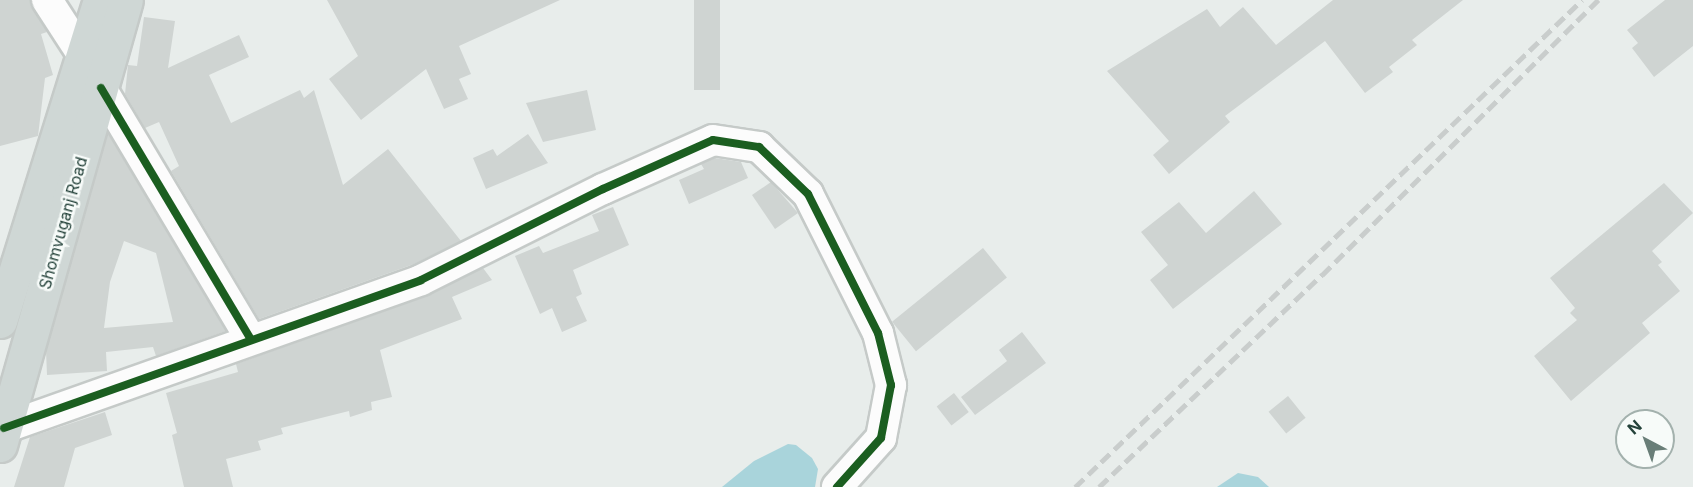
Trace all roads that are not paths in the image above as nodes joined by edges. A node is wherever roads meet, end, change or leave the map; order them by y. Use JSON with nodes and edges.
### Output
{"nodes":[{"id":1,"x":47,"y":0,"type":"edge"},
{"id":2,"x":99,"y":0,"type":"edge"},
{"id":3,"x":126,"y":0,"type":"edge"},
{"id":4,"x":84,"y":57,"type":"junction"},
{"id":5,"x":101,"y":88,"type":"junction"},
{"id":6,"x":0,"y":321,"type":"edge"},
{"id":7,"x":250,"y":338,"type":"junction"},
{"id":8,"x":2,"y":436,"type":"edge"},
{"id":9,"x":837,"y":487,"type":"edge"}],
"edges":[{"from":1,"to":4,"type":"street"},
{"from":2,"to":4,"type":"main road","name":"Shomvuganj Road"},
{"from":3,"to":5,"type":"main road","name":"Shomvuganj Road"},
{"from":4,"to":6,"type":"main road","name":"Shomvuganj Road"},
{"from":5,"to":7,"type":"street"},
{"from":5,"to":8,"type":"main road","name":"Shomvuganj Road"},
{"from":7,"to":8,"type":"street"},
{"from":7,"to":9,"type":"street"}]}
